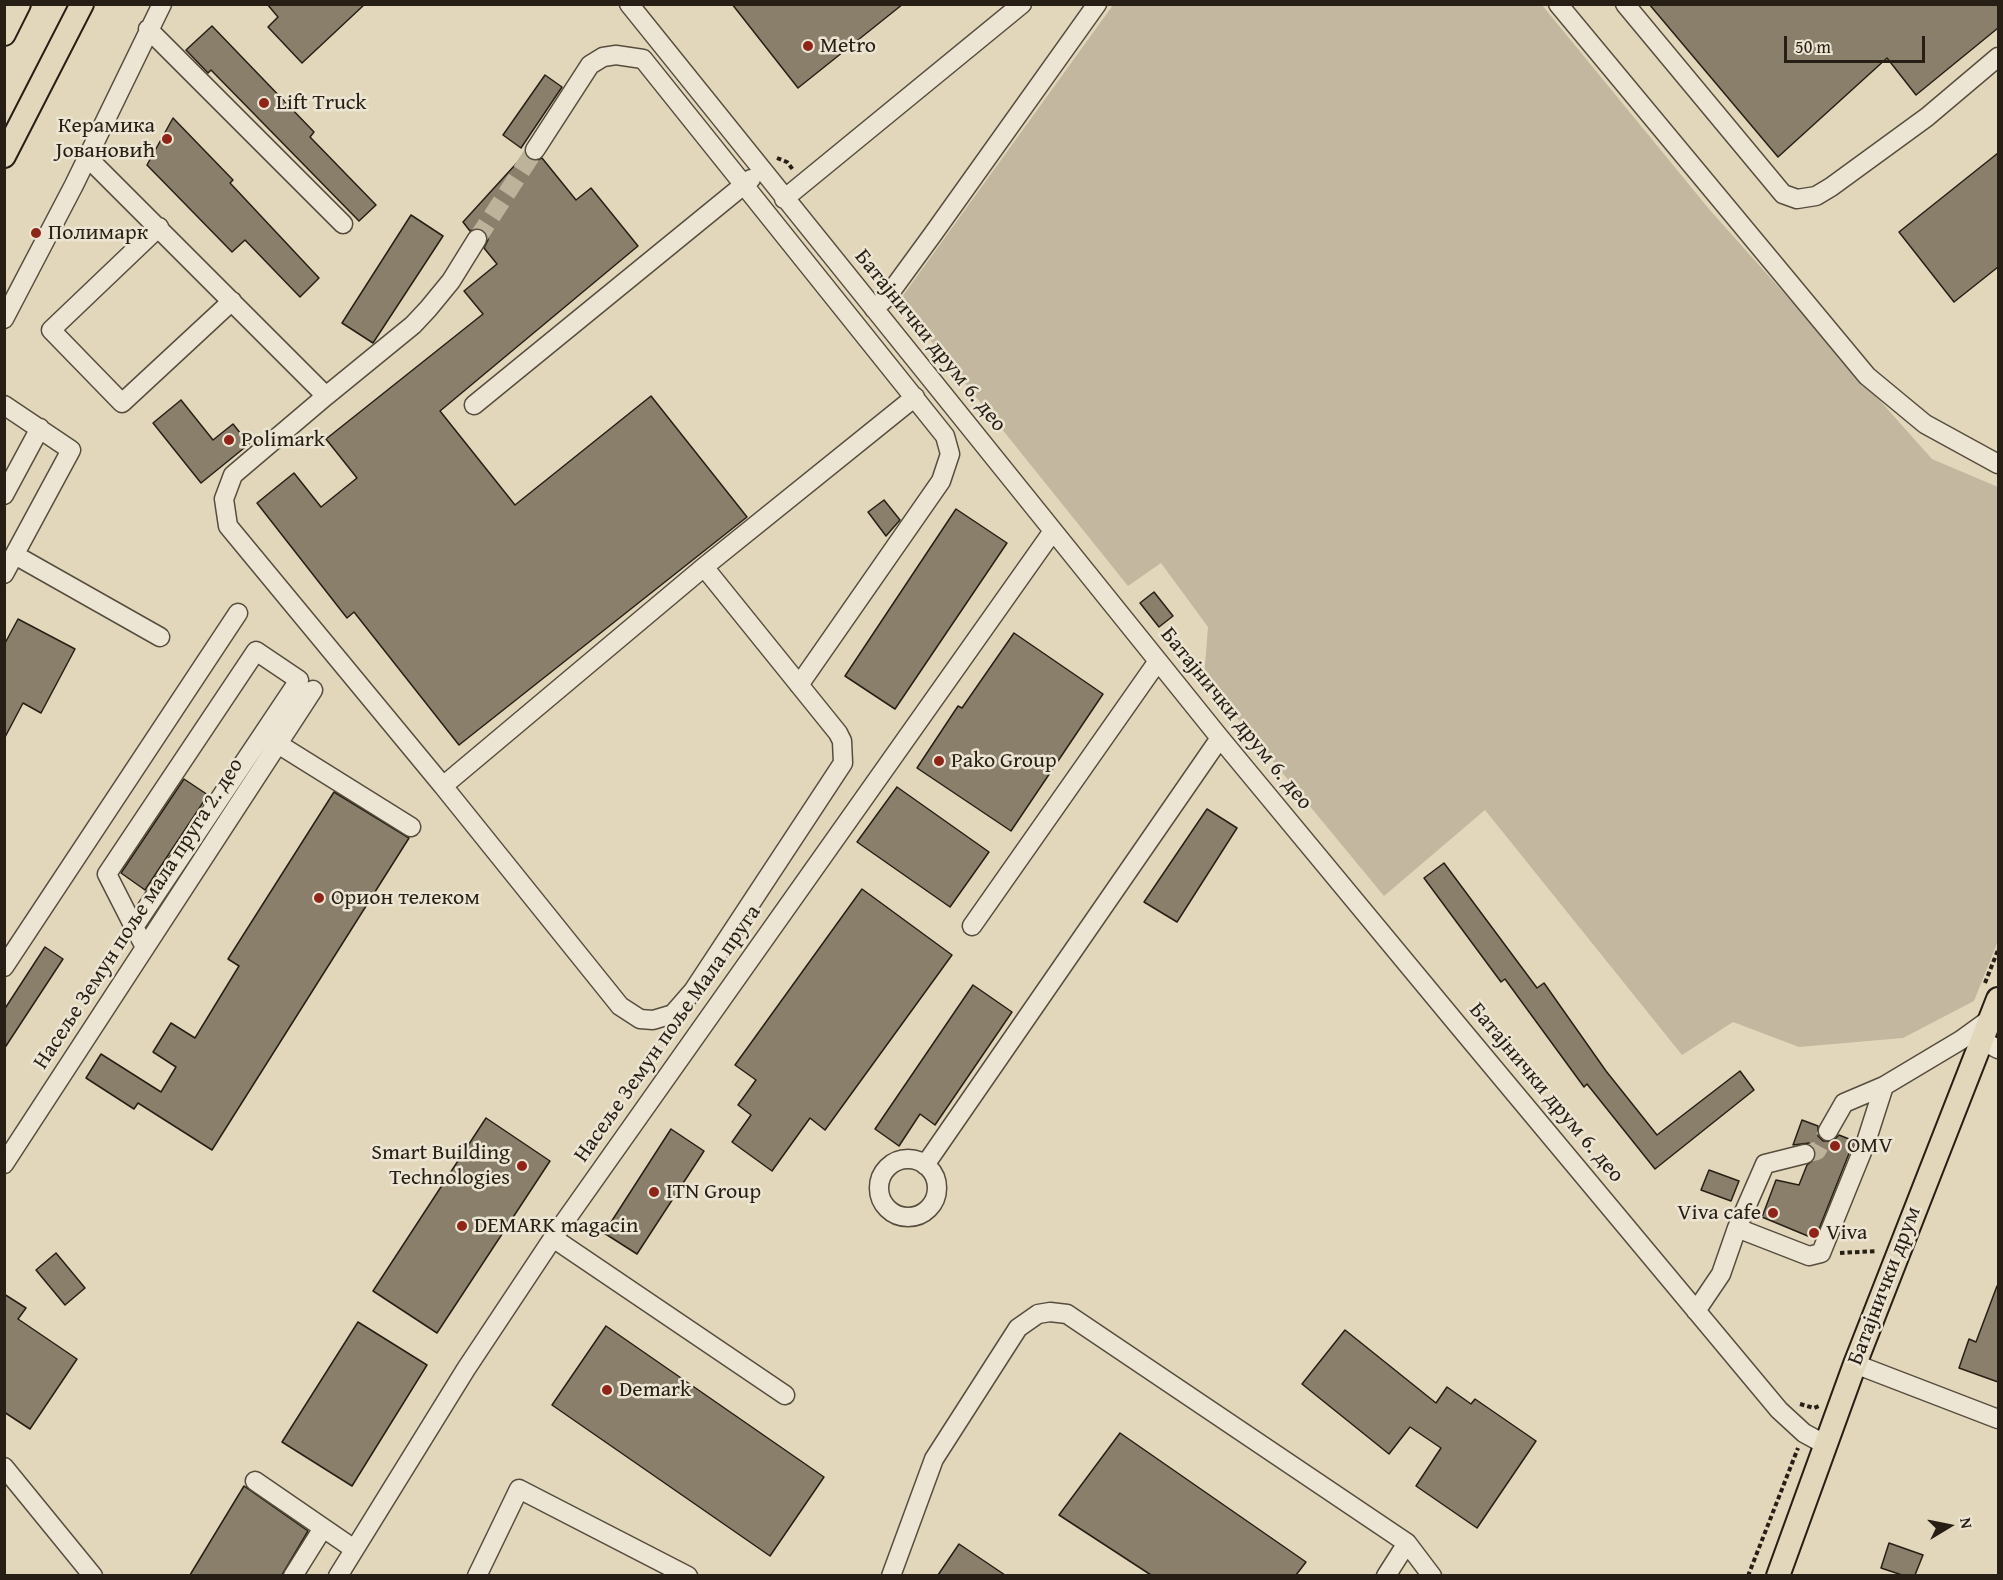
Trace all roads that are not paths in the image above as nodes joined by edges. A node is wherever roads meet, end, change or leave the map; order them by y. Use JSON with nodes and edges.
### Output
{"nodes":[{"id":1,"x":20,"y":4,"type":"edge"},
{"id":2,"x":82,"y":4,"type":"edge"},
{"id":3,"x":162,"y":4,"type":"edge"},
{"id":4,"x":629,"y":4,"type":"edge"},
{"id":5,"x":1023,"y":4,"type":"edge"},
{"id":6,"x":1097,"y":4,"type":"edge"},
{"id":7,"x":1558,"y":4,"type":"edge"},
{"id":8,"x":1625,"y":4,"type":"edge"},
{"id":9,"x":148,"y":29,"type":"junction"},
{"id":10,"x":4,"y":34,"type":"edge"},
{"id":11,"x":1998,"y":57,"type":"edge"},
{"id":12,"x":535,"y":150,"type":"tunnel mouth"},
{"id":13,"x":4,"y":156,"type":"edge"},
{"id":14,"x":87,"y":157,"type":"junction"},
{"id":15,"x":762,"y":171,"type":"junction"},
{"id":16,"x":743,"y":185,"type":"junction"},
{"id":17,"x":784,"y":199,"type":"junction"},
{"id":18,"x":343,"y":224,"type":"dead end"},
{"id":19,"x":159,"y":227,"type":"junction"},
{"id":20,"x":477,"y":239,"type":"tunnel mouth"},
{"id":21,"x":232,"y":301,"type":"junction"},
{"id":22,"x":874,"y":309,"type":"junction"},
{"id":23,"x":4,"y":319,"type":"edge"},
{"id":24,"x":326,"y":396,"type":"junction"},
{"id":25,"x":915,"y":397,"type":"junction"},
{"id":26,"x":4,"y":405,"type":"edge"},
{"id":27,"x":474,"y":405,"type":"dead end"},
{"id":28,"x":40,"y":428,"type":"junction"},
{"id":29,"x":1998,"y":464,"type":"edge"},
{"id":30,"x":4,"y":495,"type":"edge"},
{"id":31,"x":1053,"y":531,"type":"junction"},
{"id":32,"x":15,"y":555,"type":"junction"},
{"id":33,"x":704,"y":567,"type":"junction"},
{"id":34,"x":4,"y":574,"type":"edge"},
{"id":35,"x":238,"y":613,"type":"dead end"},
{"id":36,"x":160,"y":637,"type":"dead end"},
{"id":37,"x":1158,"y":661,"type":"junction"},
{"id":38,"x":799,"y":685,"type":"junction"},
{"id":39,"x":313,"y":690,"type":"dead end"},
{"id":40,"x":1220,"y":738,"type":"junction"},
{"id":41,"x":278,"y":744,"type":"junction"},
{"id":42,"x":443,"y":786,"type":"junction"},
{"id":43,"x":411,"y":827,"type":"dead end"},
{"id":44,"x":972,"y":926,"type":"dead end"},
{"id":45,"x":134,"y":927,"type":"junction"},
{"id":46,"x":145,"y":947,"type":"junction"},
{"id":47,"x":4,"y":968,"type":"edge"},
{"id":48,"x":1994,"y":1009,"type":"edge"},
{"id":49,"x":1990,"y":1045,"type":"edge"},
{"id":50,"x":1884,"y":1086,"type":"junction"},
{"id":51,"x":1828,"y":1131,"type":"tunnel mouth"},
{"id":52,"x":1805,"y":1154,"type":"tunnel mouth"},
{"id":53,"x":4,"y":1164,"type":"edge"},
{"id":54,"x":925,"y":1165,"type":"dead end"},
{"id":55,"x":1737,"y":1228,"type":"junction"},
{"id":56,"x":553,"y":1238,"type":"junction"},
{"id":57,"x":1696,"y":1311,"type":"junction"},
{"id":58,"x":1855,"y":1364,"type":"junction"},
{"id":59,"x":785,"y":1395,"type":"dead end"},
{"id":60,"x":1998,"y":1419,"type":"edge"},
{"id":61,"x":1826,"y":1445,"type":"junction"},
{"id":62,"x":4,"y":1467,"type":"edge"},
{"id":63,"x":255,"y":1481,"type":"dead end"},
{"id":64,"x":323,"y":1528,"type":"junction"},
{"id":65,"x":1407,"y":1543,"type":"junction"},
{"id":66,"x":354,"y":1549,"type":"junction"},
{"id":67,"x":93,"y":1575,"type":"edge"},
{"id":68,"x":293,"y":1575,"type":"edge"},
{"id":69,"x":338,"y":1575,"type":"edge"},
{"id":70,"x":477,"y":1575,"type":"edge"},
{"id":71,"x":688,"y":1575,"type":"edge"},
{"id":72,"x":891,"y":1575,"type":"edge"},
{"id":73,"x":1386,"y":1575,"type":"edge"},
{"id":74,"x":1432,"y":1575,"type":"edge"},
{"id":75,"x":1778,"y":1575,"type":"edge"}],
"edges":[{"from":1,"to":10,"type":"main road"},
{"from":2,"to":13,"type":"main road"},
{"from":3,"to":9,"type":"street"},
{"from":4,"to":15,"type":"street","name":"Батајнички друм 6. део"},
{"from":5,"to":17,"type":"street"},
{"from":6,"to":22,"type":"street"},
{"from":7,"to":29,"type":"street"},
{"from":8,"to":11,"type":"street"},
{"from":9,"to":14,"type":"street"},
{"from":9,"to":18,"type":"street"},
{"from":12,"to":16,"type":"street"},
{"from":14,"to":19,"type":"street"},
{"from":14,"to":23,"type":"street"},
{"from":15,"to":16,"type":"street"},
{"from":15,"to":17,"type":"street","name":"Батајнички друм 6. део"},
{"from":16,"to":25,"type":"street"},
{"from":16,"to":27,"type":"street"},
{"from":17,"to":22,"type":"street","name":"Батајнички друм 6. део"},
{"from":19,"to":21,"type":"street"},
{"from":19,"to":21,"type":"street"},
{"from":20,"to":24,"type":"street"},
{"from":21,"to":24,"type":"street"},
{"from":22,"to":31,"type":"street","name":"Батајнички друм 6. део"},
{"from":24,"to":42,"type":"street"},
{"from":25,"to":33,"type":"street"},
{"from":25,"to":38,"type":"street"},
{"from":26,"to":28,"type":"street"},
{"from":28,"to":30,"type":"street"},
{"from":28,"to":32,"type":"street"},
{"from":31,"to":37,"type":"street","name":"Батајнички друм 6. део"},
{"from":31,"to":56,"type":"street","name":"Насеље Земун поље Мала пруга"},
{"from":32,"to":34,"type":"street"},
{"from":32,"to":36,"type":"street"},
{"from":33,"to":38,"type":"street"},
{"from":33,"to":42,"type":"street"},
{"from":35,"to":47,"type":"street"},
{"from":37,"to":40,"type":"street","name":"Батајнички друм 6. део"},
{"from":37,"to":44,"type":"street"},
{"from":38,"to":42,"type":"street"},
{"from":39,"to":41,"type":"street","name":"Насеље Земун поље мала пруга 2. део"},
{"from":40,"to":54,"type":"street"},
{"from":40,"to":57,"type":"street","name":"Батајнички друм 6. део"},
{"from":41,"to":43,"type":"street"},
{"from":41,"to":46,"type":"street","name":"Насеље Земун поље мала пруга 2. део"},
{"from":45,"to":45,"type":"street"},
{"from":45,"to":46,"type":"street"},
{"from":46,"to":53,"type":"street","name":"Насеље Земун поље мала пруга 2. део"},
{"from":48,"to":49,"type":"main road","name":"Батајнички друм"},
{"from":48,"to":50,"type":"street"},
{"from":49,"to":58,"type":"main road","name":"Батајнички друм"},
{"from":50,"to":51,"type":"street"},
{"from":50,"to":55,"type":"street"},
{"from":52,"to":55,"type":"street"},
{"from":55,"to":57,"type":"street"},
{"from":56,"to":59,"type":"street"},
{"from":56,"to":66,"type":"street","name":"Насеље Земун поље Мала пруга"},
{"from":57,"to":61,"type":"street","name":"Батајнички друм 6. део"},
{"from":58,"to":60,"type":"street"},
{"from":58,"to":61,"type":"main road","name":"Батајнички друм"},
{"from":61,"to":75,"type":"main road","name":"Батајнички друм"},
{"from":62,"to":67,"type":"street"},
{"from":63,"to":64,"type":"street"},
{"from":64,"to":66,"type":"street"},
{"from":64,"to":68,"type":"street"},
{"from":65,"to":72,"type":"street"},
{"from":65,"to":73,"type":"street"},
{"from":65,"to":74,"type":"street"},
{"from":66,"to":69,"type":"street","name":"Насеље Земун поље Мала пруга"},
{"from":70,"to":71,"type":"street"}]}
